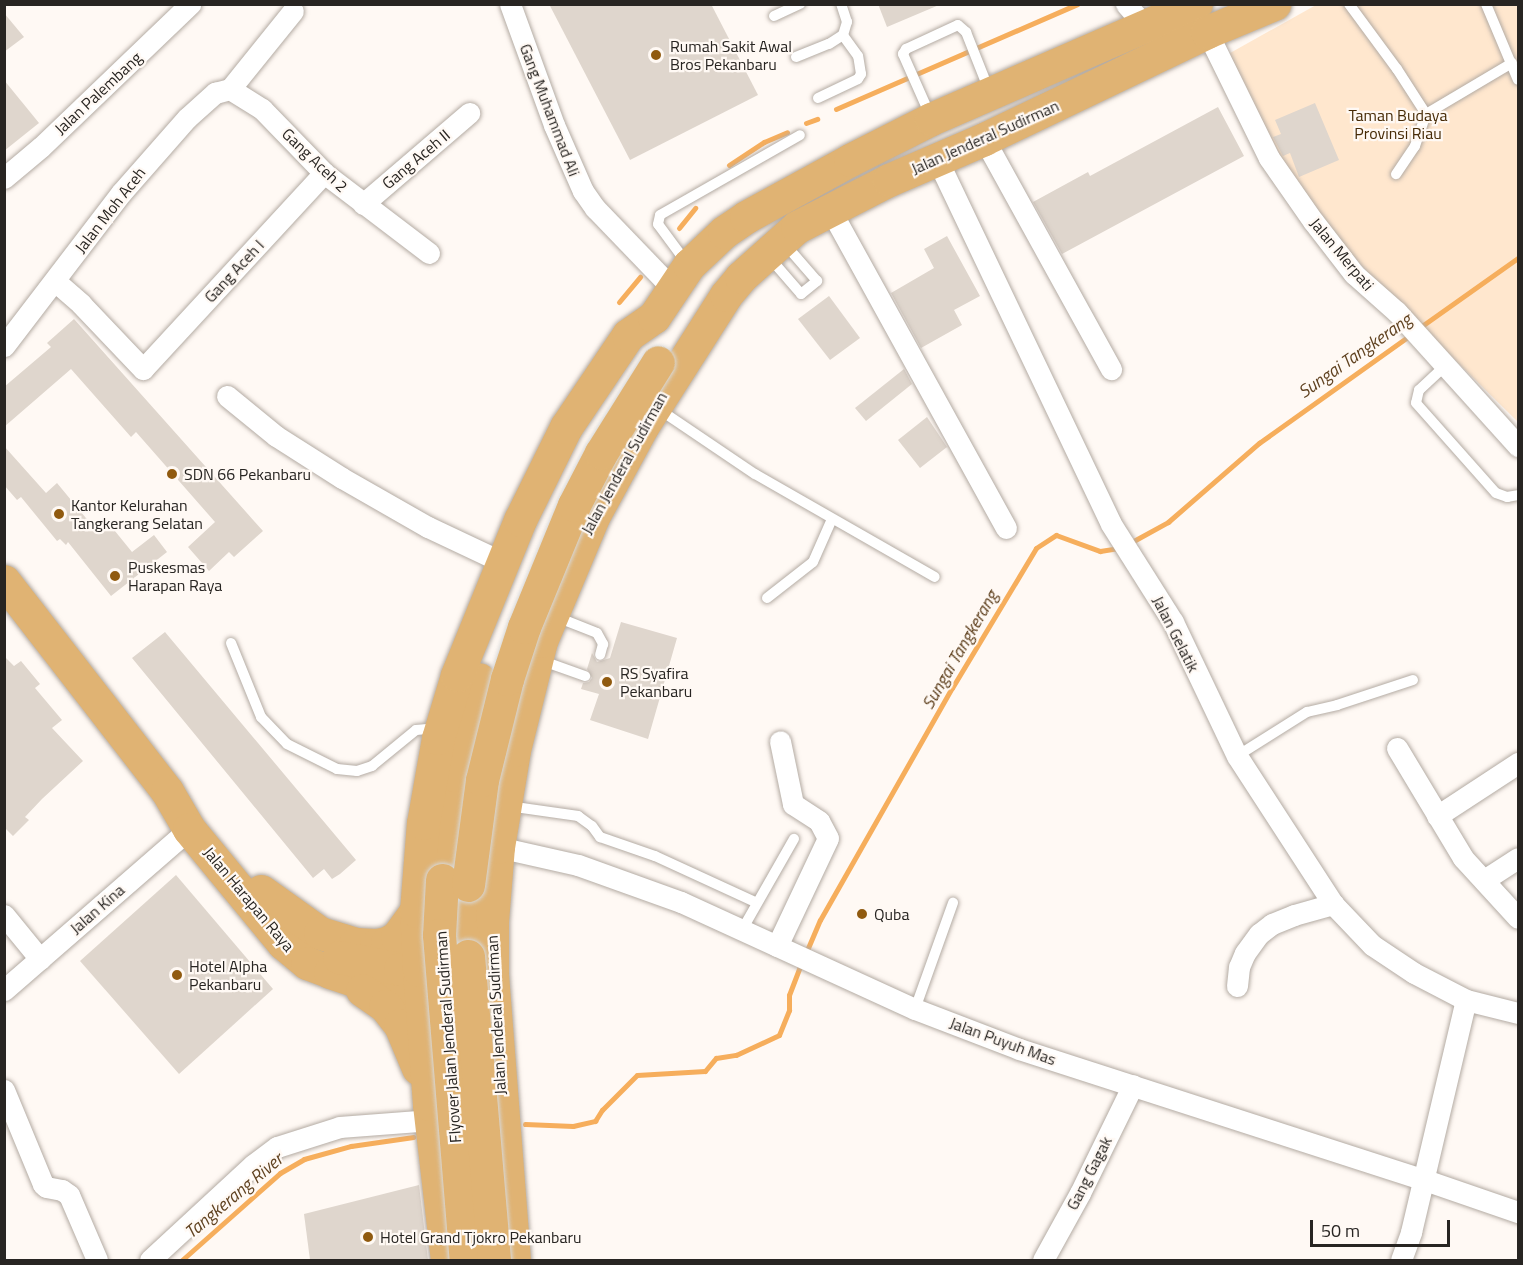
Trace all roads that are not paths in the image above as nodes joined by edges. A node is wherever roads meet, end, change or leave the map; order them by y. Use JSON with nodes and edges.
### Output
{"nodes":[{"id":1,"x":190,"y":4,"type":"edge"},
{"id":2,"x":510,"y":4,"type":"edge"},
{"id":3,"x":800,"y":4,"type":"edge"},
{"id":4,"x":841,"y":4,"type":"edge"},
{"id":5,"x":1274,"y":4,"type":"edge"},
{"id":6,"x":1349,"y":4,"type":"edge"},
{"id":7,"x":1486,"y":4,"type":"edge"},
{"id":8,"x":293,"y":11,"type":"dead end"},
{"id":9,"x":774,"y":16,"type":"dead end"},
{"id":10,"x":1136,"y":16,"type":"edge"},
{"id":11,"x":1202,"y":18,"type":"edge"},
{"id":12,"x":843,"y":35,"type":"junction"},
{"id":13,"x":796,"y":57,"type":"dead end"},
{"id":14,"x":1512,"y":63,"type":"junction"},
{"id":15,"x":1518,"y":80,"type":"edge"},
{"id":16,"x":230,"y":89,"type":"junction"},
{"id":17,"x":991,"y":93,"type":"junction"},
{"id":18,"x":818,"y":98,"type":"dead end"},
{"id":19,"x":469,"y":113,"type":"dead end"},
{"id":20,"x":1426,"y":114,"type":"junction"},
{"id":21,"x":932,"y":119,"type":"junction"},
{"id":22,"x":800,"y":135,"type":"dead end"},
{"id":23,"x":984,"y":139,"type":"junction"},
{"id":24,"x":937,"y":159,"type":"junction"},
{"id":25,"x":324,"y":173,"type":"junction"},
{"id":26,"x":1396,"y":174,"type":"dead end"},
{"id":27,"x":4,"y":178,"type":"edge"},
{"id":28,"x":363,"y":204,"type":"junction"},
{"id":29,"x":831,"y":211,"type":"junction"},
{"id":30,"x":429,"y":253,"type":"dead end"},
{"id":31,"x":681,"y":277,"type":"junction"},
{"id":32,"x":55,"y":281,"type":"junction"},
{"id":33,"x":726,"y":295,"type":"junction"},
{"id":34,"x":654,"y":317,"type":"junction"},
{"id":35,"x":4,"y":346,"type":"edge"},
{"id":36,"x":649,"y":357,"type":"junction"},
{"id":37,"x":1445,"y":363,"type":"junction"},
{"id":38,"x":1111,"y":369,"type":"dead end"},
{"id":39,"x":226,"y":396,"type":"dead end"},
{"id":40,"x":654,"y":406,"type":"junction"},
{"id":41,"x":1518,"y":446,"type":"edge"},
{"id":42,"x":1518,"y":495,"type":"edge"},
{"id":43,"x":832,"y":519,"type":"junction"},
{"id":44,"x":1006,"y":528,"type":"dead end"},
{"id":45,"x":502,"y":562,"type":"junction"},
{"id":46,"x":935,"y":577,"type":"dead end"},
{"id":47,"x":4,"y":581,"type":"edge"},
{"id":48,"x":767,"y":598,"type":"dead end"},
{"id":49,"x":551,"y":615,"type":"junction"},
{"id":50,"x":231,"y":643,"type":"dead end"},
{"id":51,"x":600,"y":655,"type":"dead end"},
{"id":52,"x":536,"y":659,"type":"junction"},
{"id":53,"x":585,"y":676,"type":"dead end"},
{"id":54,"x":1413,"y":680,"type":"dead end"},
{"id":55,"x":441,"y":728,"type":"junction"},
{"id":56,"x":780,"y":741,"type":"dead end"},
{"id":57,"x":1397,"y":748,"type":"dead end"},
{"id":58,"x":1237,"y":756,"type":"junction"},
{"id":59,"x":1518,"y":763,"type":"edge"},
{"id":60,"x":167,"y":790,"type":"junction"},
{"id":61,"x":505,"y":806,"type":"junction"},
{"id":62,"x":1437,"y":816,"type":"junction"},
{"id":63,"x":189,"y":829,"type":"junction"},
{"id":64,"x":422,"y":833,"type":"junction"},
{"id":65,"x":794,"y":839,"type":"dead end"},
{"id":66,"x":498,"y":847,"type":"junction"},
{"id":67,"x":1518,"y":858,"type":"edge"},
{"id":68,"x":1484,"y":880,"type":"junction"},
{"id":69,"x":261,"y":891,"type":"junction"},
{"id":70,"x":757,"y":903,"type":"junction"},
{"id":71,"x":954,"y":903,"type":"dead end"},
{"id":72,"x":1332,"y":904,"type":"junction"},
{"id":73,"x":416,"y":911,"type":"junction"},
{"id":74,"x":4,"y":915,"type":"edge"},
{"id":75,"x":1518,"y":918,"type":"edge"},
{"id":76,"x":742,"y":930,"type":"junction"},
{"id":77,"x":783,"y":950,"type":"junction"},
{"id":78,"x":40,"y":959,"type":"junction"},
{"id":79,"x":419,"y":970,"type":"junction"},
{"id":80,"x":492,"y":971,"type":"junction"},
{"id":81,"x":330,"y":972,"type":"junction"},
{"id":82,"x":1237,"y":986,"type":"dead end"},
{"id":83,"x":4,"y":990,"type":"edge"},
{"id":84,"x":1466,"y":1000,"type":"junction"},
{"id":85,"x":422,"y":1003,"type":"junction"},
{"id":86,"x":494,"y":1005,"type":"junction"},
{"id":87,"x":915,"y":1009,"type":"junction"},
{"id":88,"x":1518,"y":1013,"type":"edge"},
{"id":89,"x":1133,"y":1085,"type":"junction"},
{"id":90,"x":4,"y":1090,"type":"edge"},
{"id":91,"x":430,"y":1112,"type":"junction"},
{"id":92,"x":506,"y":1163,"type":"junction"},
{"id":93,"x":436,"y":1167,"type":"junction"},
{"id":94,"x":1422,"y":1179,"type":"junction"},
{"id":95,"x":1518,"y":1212,"type":"edge"},
{"id":96,"x":97,"y":1260,"type":"edge"},
{"id":97,"x":150,"y":1260,"type":"edge"},
{"id":98,"x":447,"y":1260,"type":"edge"},
{"id":99,"x":466,"y":1260,"type":"edge"},
{"id":100,"x":494,"y":1260,"type":"edge"},
{"id":101,"x":514,"y":1260,"type":"edge"},
{"id":102,"x":1043,"y":1260,"type":"edge"},
{"id":103,"x":1401,"y":1260,"type":"edge"}],
"edges":[{"from":1,"to":27,"type":"street","name":"Jalan Palembang"},
{"from":2,"to":31,"type":"street","name":"Gang Muhammad Ali"},
{"from":3,"to":9,"type":"lane"},
{"from":4,"to":12,"type":"lane"},
{"from":5,"to":11,"type":"main road","name":"Jalan Jenderal Sudirman"},
{"from":6,"to":20,"type":"lane"},
{"from":7,"to":14,"type":"lane"},
{"from":8,"to":16,"type":"street"},
{"from":10,"to":11,"type":"main road","name":"Jalan Jenderal Sudirman"},
{"from":10,"to":17,"type":"main road","name":"Jalan Jenderal Sudirman"},
{"from":11,"to":23,"type":"main road","name":"Jalan Jenderal Sudirman"},
{"from":11,"to":37,"type":"street","name":"Jalan Merpati"},
{"from":12,"to":13,"type":"lane"},
{"from":12,"to":18,"type":"lane"},
{"from":14,"to":15,"type":"lane"},
{"from":14,"to":20,"type":"lane"},
{"from":16,"to":25,"type":"street","name":"Gang Aceh 2"},
{"from":16,"to":32,"type":"street","name":"Jalan Moh Aceh"},
{"from":17,"to":21,"type":"main road","name":"Jalan Jenderal Sudirman"},
{"from":17,"to":21,"type":"lane"},
{"from":19,"to":28,"type":"street","name":"Gang Aceh II"},
{"from":20,"to":26,"type":"lane"},
{"from":21,"to":31,"type":"main road","name":"Jalan Jenderal Sudirman"},
{"from":22,"to":31,"type":"lane"},
{"from":23,"to":24,"type":"main road","name":"Jalan Jenderal Sudirman"},
{"from":23,"to":38,"type":"street"},
{"from":24,"to":29,"type":"main road","name":"Jalan Jenderal Sudirman"},
{"from":24,"to":58,"type":"street","name":"Jalan Gelatik"},
{"from":25,"to":28,"type":"street","name":"Gang Aceh 2"},
{"from":25,"to":32,"type":"street","name":"Gang Aceh I"},
{"from":28,"to":30,"type":"street","name":"Gang Aceh 2"},
{"from":29,"to":33,"type":"main road","name":"Jalan Jenderal Sudirman"},
{"from":29,"to":44,"type":"street"},
{"from":31,"to":34,"type":"main road","name":"Jalan Jenderal Sudirman"},
{"from":32,"to":35,"type":"street","name":"Jalan Moh Aceh"},
{"from":33,"to":36,"type":"main road"},
{"from":33,"to":40,"type":"main road","name":"Jalan Jenderal Sudirman"},
{"from":34,"to":36,"type":"main road"},
{"from":34,"to":45,"type":"main road","name":"Jalan Jenderal Sudirman"},
{"from":36,"to":99,"type":"main road","name":"Flyover Jalan Jenderal Sudirman","bridge":true},
{"from":36,"to":100,"type":"main road","name":"Flyover Jalan Jenderal Sudirman","bridge":true},
{"from":37,"to":41,"type":"street","name":"Jalan Merpati"},
{"from":37,"to":42,"type":"lane"},
{"from":39,"to":45,"type":"street"},
{"from":40,"to":43,"type":"lane"},
{"from":40,"to":49,"type":"main road","name":"Jalan Jenderal Sudirman"},
{"from":43,"to":46,"type":"lane"},
{"from":43,"to":48,"type":"lane"},
{"from":45,"to":55,"type":"main road","name":"Jalan Jenderal Sudirman"},
{"from":47,"to":60,"type":"main road","name":"Jalan Harapan Raya"},
{"from":49,"to":51,"type":"lane"},
{"from":49,"to":52,"type":"main road","name":"Jalan Jenderal Sudirman"},
{"from":50,"to":55,"type":"lane"},
{"from":52,"to":53,"type":"lane"},
{"from":52,"to":61,"type":"main road","name":"Jalan Jenderal Sudirman"},
{"from":54,"to":58,"type":"lane"},
{"from":55,"to":64,"type":"main road","name":"Jalan Jenderal Sudirman"},
{"from":56,"to":77,"type":"street"},
{"from":57,"to":62,"type":"street"},
{"from":58,"to":72,"type":"street","name":"Jalan Gelatik"},
{"from":59,"to":62,"type":"street"},
{"from":60,"to":63,"type":"main road","name":"Jalan Harapan Raya"},
{"from":60,"to":69,"type":"main road","name":"Jalan Harapan Raya"},
{"from":61,"to":66,"type":"main road","name":"Jalan Jenderal Sudirman"},
{"from":61,"to":70,"type":"lane"},
{"from":62,"to":68,"type":"street"},
{"from":63,"to":78,"type":"street","name":"Jalan Kina"},
{"from":63,"to":81,"type":"main road","name":"Jalan Harapan Raya"},
{"from":64,"to":66,"type":"main road"},
{"from":64,"to":73,"type":"main road","name":"Jalan Jenderal Sudirman"},
{"from":65,"to":70,"type":"lane"},
{"from":66,"to":76,"type":"street","name":"Jalan Puyuh Mas"},
{"from":66,"to":80,"type":"main road","name":"Jalan Jenderal Sudirman"},
{"from":67,"to":68,"type":"street"},
{"from":68,"to":75,"type":"street"},
{"from":69,"to":73,"type":"main road"},
{"from":69,"to":79,"type":"main road","name":"Jalan Harapan Raya"},
{"from":70,"to":76,"type":"lane"},
{"from":71,"to":87,"type":"lane"},
{"from":72,"to":82,"type":"street"},
{"from":72,"to":84,"type":"street","name":"Jalan Gelatik"},
{"from":73,"to":79,"type":"main road","name":"Jalan Jenderal Sudirman"},
{"from":74,"to":78,"type":"street"},
{"from":76,"to":77,"type":"street","name":"Jalan Puyuh Mas"},
{"from":77,"to":87,"type":"street","name":"Jalan Puyuh Mas"},
{"from":78,"to":83,"type":"street","name":"Jalan Kina"},
{"from":79,"to":80,"type":"main road","name":"Jalan Harapan Raya"},
{"from":79,"to":85,"type":"main road","name":"Jalan Jenderal Sudirman"},
{"from":80,"to":86,"type":"main road","name":"Jalan Jenderal Sudirman"},
{"from":81,"to":85,"type":"main road","name":"Jalan Harapan Raya"},
{"from":81,"to":91,"type":"main road"},
{"from":84,"to":88,"type":"street","name":"Jalan Gelatik"},
{"from":84,"to":94,"type":"street"},
{"from":85,"to":86,"type":"main road","name":"Jalan Harapan Raya"},
{"from":85,"to":91,"type":"main road","name":"Jalan Jenderal Sudirman"},
{"from":86,"to":92,"type":"main road","name":"Jalan Jenderal Sudirman"},
{"from":87,"to":89,"type":"street","name":"Jalan Puyuh Mas"},
{"from":89,"to":94,"type":"street","name":"Jalan Puyuh Mas"},
{"from":89,"to":102,"type":"street","name":"Gang Gagak"},
{"from":90,"to":96,"type":"street"},
{"from":91,"to":93,"type":"main road","name":"Jalan Jenderal Sudirman"},
{"from":91,"to":97,"type":"street"},
{"from":92,"to":93,"type":"main road"},
{"from":92,"to":101,"type":"main road","name":"Jalan Jenderal Sudirman"},
{"from":93,"to":98,"type":"main road","name":"Jalan Jenderal Sudirman"},
{"from":94,"to":95,"type":"street","name":"Jalan Puyuh Mas"},
{"from":94,"to":103,"type":"street"}]}
